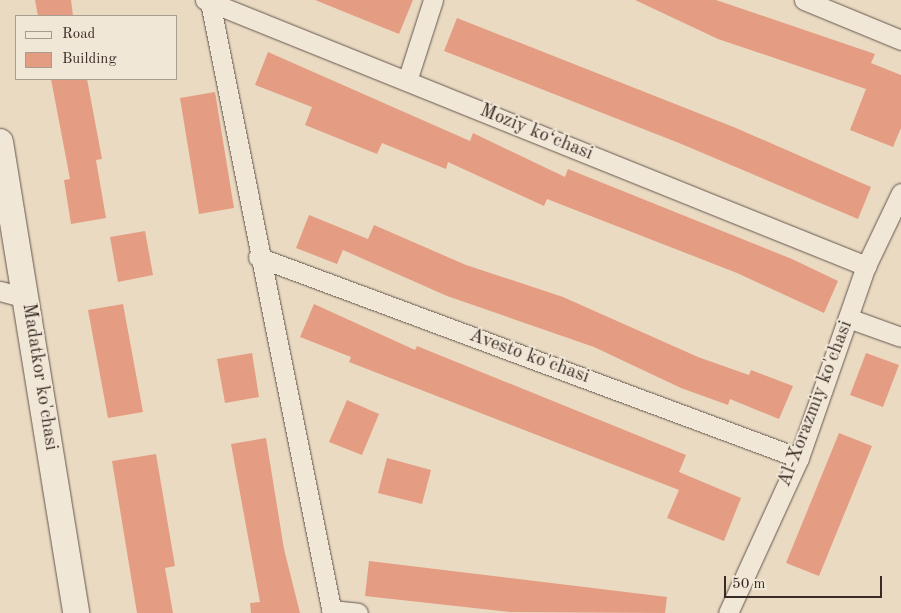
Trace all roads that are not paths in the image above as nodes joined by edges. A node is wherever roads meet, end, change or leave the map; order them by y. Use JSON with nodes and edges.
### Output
{"nodes":[{"id":1,"x":434,"y":0,"type":"edge"},
{"id":2,"x":804,"y":0,"type":"edge"},
{"id":3,"x":208,"y":1,"type":"edge"},
{"id":4,"x":901,"y":40,"type":"edge"},
{"id":5,"x":407,"y":82,"type":"junction"},
{"id":6,"x":0,"y":142,"type":"edge"},
{"id":7,"x":901,"y":194,"type":"edge"},
{"id":8,"x":258,"y":257,"type":"junction"},
{"id":9,"x":866,"y":266,"type":"junction"},
{"id":10,"x":0,"y":292,"type":"edge"},
{"id":11,"x":27,"y":298,"type":"junction"},
{"id":12,"x":848,"y":318,"type":"junction"},
{"id":13,"x":901,"y":336,"type":"edge"},
{"id":14,"x":799,"y":458,"type":"junction"},
{"id":15,"x":331,"y":611,"type":"edge"},
{"id":16,"x":76,"y":613,"type":"edge"},
{"id":17,"x":358,"y":613,"type":"edge"},
{"id":18,"x":728,"y":613,"type":"edge"}],
"edges":[{"from":1,"to":5,"type":"street"},
{"from":2,"to":4,"type":"street"},
{"from":3,"to":5,"type":"street","name":"Moziy ko‘chasi"},
{"from":3,"to":8,"type":"street"},
{"from":5,"to":9,"type":"street","name":"Moziy ko‘chasi"},
{"from":6,"to":11,"type":"street","name":"Madatkor ko'chasi"},
{"from":7,"to":9,"type":"street","name":"Al-Xorazmiy ko'chasi"},
{"from":8,"to":14,"type":"street","name":"Avesto ko'chasi"},
{"from":8,"to":15,"type":"street"},
{"from":9,"to":12,"type":"street","name":"Al-Xorazmiy ko'chasi"},
{"from":10,"to":11,"type":"street"},
{"from":11,"to":16,"type":"street","name":"Madatkor ko'chasi"},
{"from":12,"to":13,"type":"street"},
{"from":12,"to":14,"type":"street","name":"Al-Xorazmiy ko'chasi"},
{"from":14,"to":18,"type":"street","name":"Al-Xorazmiy ko'chasi"},
{"from":15,"to":17,"type":"street"}]}
